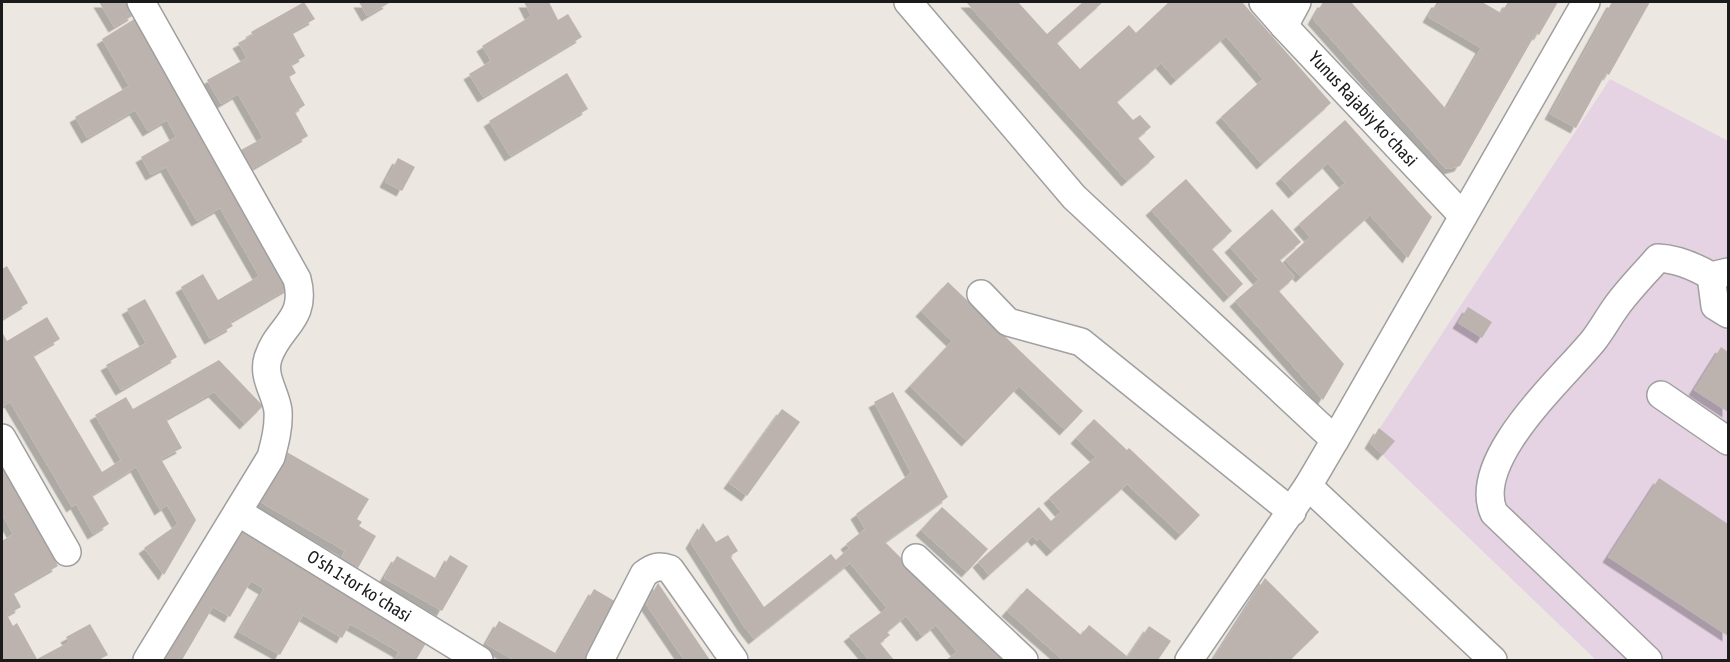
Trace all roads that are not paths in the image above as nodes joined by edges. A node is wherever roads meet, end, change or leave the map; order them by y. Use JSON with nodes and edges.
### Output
{"nodes":[{"id":1,"x":141,"y":2,"type":"edge"},
{"id":2,"x":908,"y":2,"type":"edge"},
{"id":3,"x":1263,"y":2,"type":"edge"},
{"id":4,"x":1297,"y":2,"type":"edge"},
{"id":5,"x":1586,"y":2,"type":"edge"},
{"id":6,"x":1284,"y":26,"type":"junction"},
{"id":7,"x":1463,"y":216,"type":"junction"},
{"id":8,"x":1720,"y":274,"type":"edge"},
{"id":9,"x":981,"y":294,"type":"dead end"},
{"id":10,"x":1728,"y":314,"type":"edge"},
{"id":11,"x":1661,"y":395,"type":"dead end"},
{"id":12,"x":2,"y":438,"type":"edge"},
{"id":13,"x":1335,"y":440,"type":"junction"},
{"id":14,"x":1728,"y":441,"type":"edge"},
{"id":15,"x":1308,"y":486,"type":"junction"},
{"id":16,"x":238,"y":512,"type":"junction"},
{"id":17,"x":1292,"y":512,"type":"junction"},
{"id":18,"x":67,"y":552,"type":"dead end"},
{"id":19,"x":916,"y":558,"type":"dead end"},
{"id":20,"x":147,"y":660,"type":"edge"},
{"id":21,"x":479,"y":660,"type":"edge"},
{"id":22,"x":600,"y":660,"type":"edge"},
{"id":23,"x":734,"y":660,"type":"edge"},
{"id":24,"x":1024,"y":660,"type":"edge"},
{"id":25,"x":1189,"y":660,"type":"edge"},
{"id":26,"x":1493,"y":660,"type":"edge"},
{"id":27,"x":1648,"y":660,"type":"edge"}],
"edges":[{"from":1,"to":16,"type":"street"},
{"from":2,"to":13,"type":"street"},
{"from":3,"to":6,"type":"street","name":"Yunus Rajabiy koʻchasi"},
{"from":4,"to":6,"type":"street"},
{"from":5,"to":7,"type":"street"},
{"from":6,"to":7,"type":"street","name":"Yunus Rajabiy koʻchasi"},
{"from":7,"to":13,"type":"street"},
{"from":8,"to":10,"type":"street"},
{"from":8,"to":27,"type":"street"},
{"from":9,"to":17,"type":"street"},
{"from":11,"to":14,"type":"street"},
{"from":12,"to":18,"type":"street"},
{"from":13,"to":15,"type":"street"},
{"from":15,"to":17,"type":"street"},
{"from":15,"to":26,"type":"street"},
{"from":16,"to":20,"type":"street"},
{"from":16,"to":21,"type":"street","name":"O‘sh 1-tor koʻchasi"},
{"from":17,"to":25,"type":"street"},
{"from":19,"to":24,"type":"street"},
{"from":22,"to":23,"type":"street"}]}
